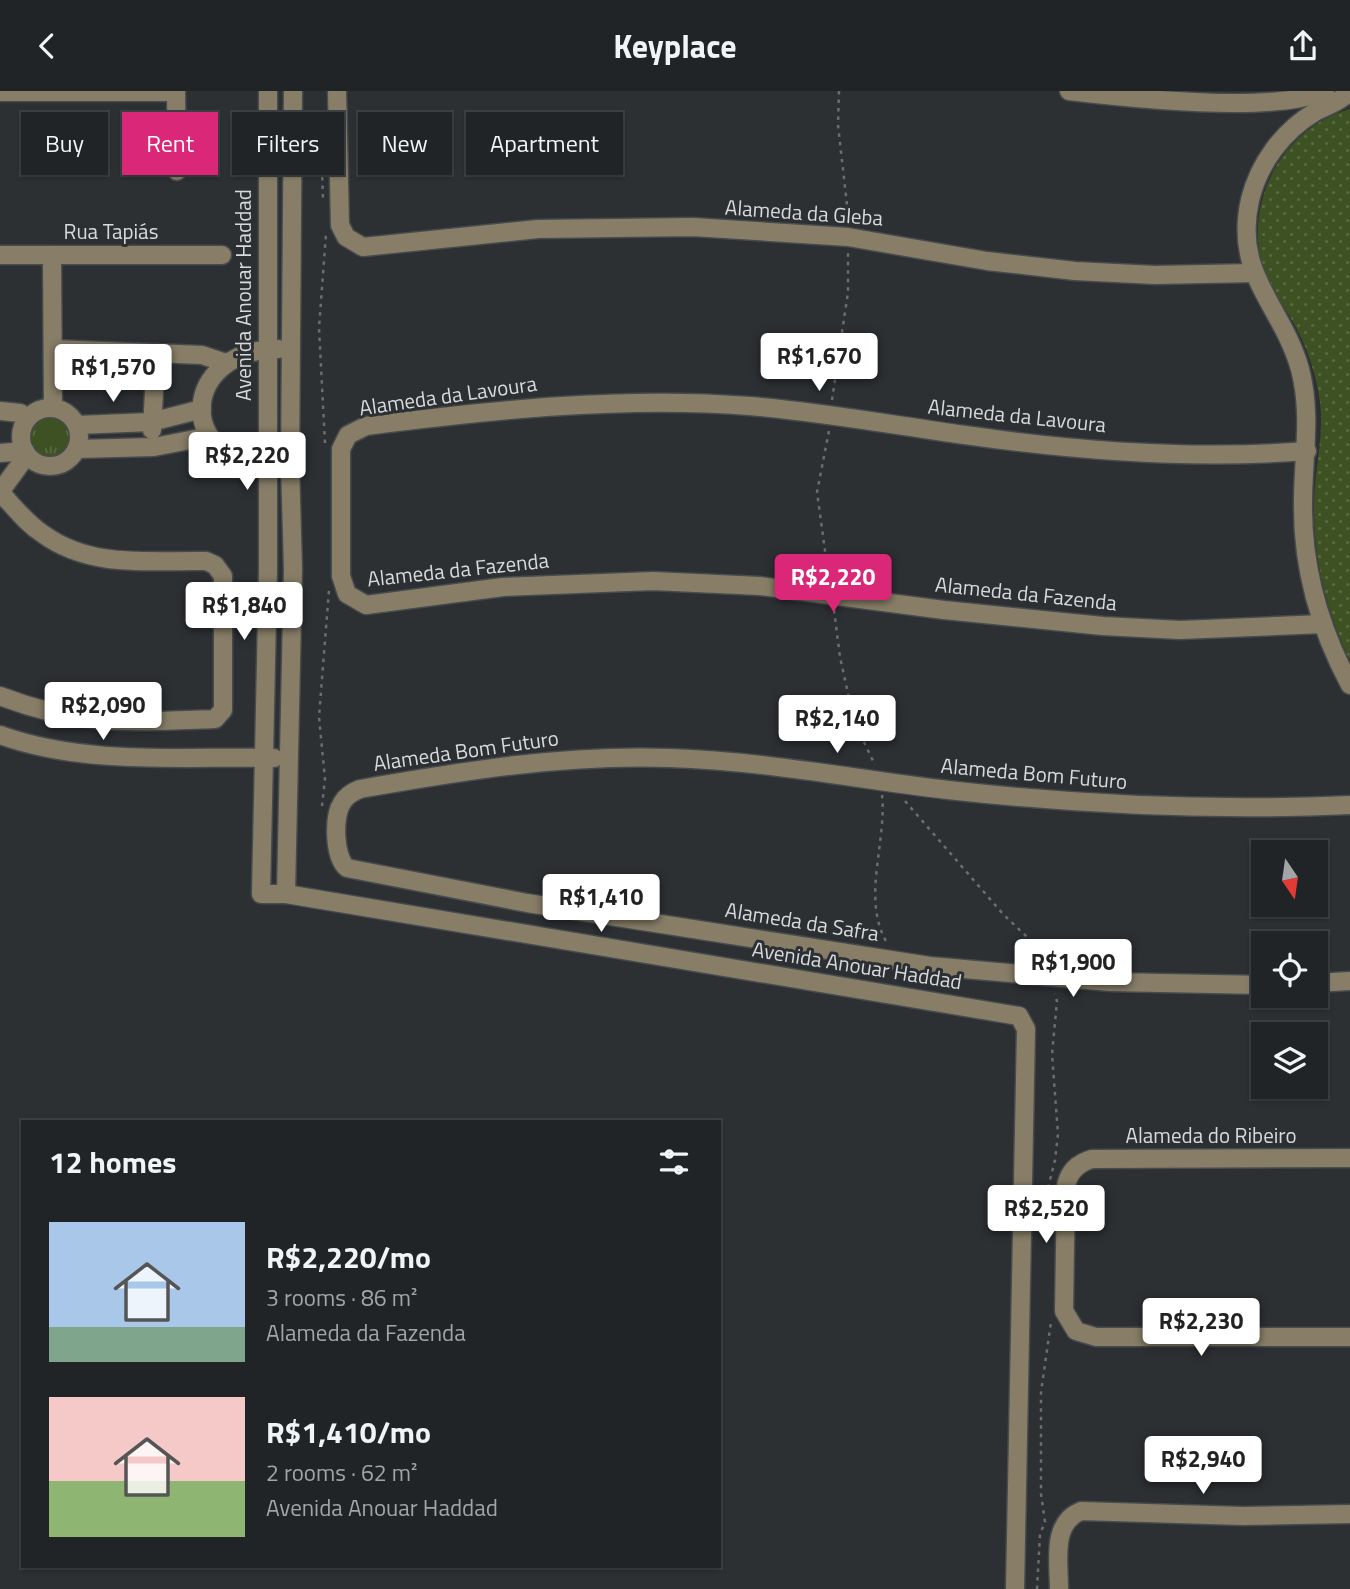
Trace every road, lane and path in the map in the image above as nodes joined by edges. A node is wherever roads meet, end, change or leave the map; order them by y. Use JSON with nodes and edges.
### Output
{"nodes":[{"id":1,"x":268,"y":91,"type":"edge"},
{"id":2,"x":293,"y":91,"type":"edge"},
{"id":3,"x":338,"y":91,"type":"edge"},
{"id":4,"x":839,"y":91,"type":"edge"},
{"id":5,"x":1069,"y":91,"type":"edge"},
{"id":6,"x":1325,"y":91,"type":"edge"},
{"id":7,"x":0,"y":92,"type":"edge"},
{"id":8,"x":176,"y":92,"type":"edge"},
{"id":9,"x":1347,"y":93,"type":"edge"},
{"id":10,"x":176,"y":112,"type":"edge"},
{"id":11,"x":323,"y":175,"type":"edge"},
{"id":12,"x":324,"y":205,"type":"dead end"},
{"id":13,"x":327,"y":225,"type":"dead end"},
{"id":14,"x":848,"y":237,"type":"junction"},
{"id":15,"x":0,"y":255,"type":"edge"},
{"id":16,"x":52,"y":255,"type":"junction"},
{"id":17,"x":222,"y":255,"type":"dead end"},
{"id":18,"x":1254,"y":274,"type":"junction"},
{"id":19,"x":53,"y":349,"type":"junction"},
{"id":20,"x":268,"y":349,"type":"junction"},
{"id":21,"x":293,"y":349,"type":"junction"},
{"id":22,"x":156,"y":353,"type":"junction"},
{"id":23,"x":226,"y":363,"type":"junction"},
{"id":24,"x":53,"y":408,"type":"junction"},
{"id":25,"x":202,"y":409,"type":"junction"},
{"id":26,"x":0,"y":411,"type":"edge"},
{"id":27,"x":831,"y":414,"type":"junction"},
{"id":28,"x":28,"y":418,"type":"junction"},
{"id":29,"x":151,"y":422,"type":"junction"},
{"id":30,"x":77,"y":425,"type":"junction"},
{"id":31,"x":212,"y":440,"type":"junction"},
{"id":32,"x":154,"y":447,"type":"junction"},
{"id":33,"x":77,"y":449,"type":"junction"},
{"id":34,"x":1307,"y":451,"type":"junction"},
{"id":35,"x":0,"y":453,"type":"edge"},
{"id":36,"x":26,"y":453,"type":"junction"},
{"id":37,"x":326,"y":453,"type":"dead end"},
{"id":38,"x":266,"y":464,"type":"junction"},
{"id":39,"x":290,"y":464,"type":"junction"},
{"id":40,"x":0,"y":492,"type":"edge"},
{"id":41,"x":330,"y":582,"type":"dead end"},
{"id":42,"x":832,"y":594,"type":"junction"},
{"id":43,"x":352,"y":598,"type":"joint"},
{"id":44,"x":1323,"y":624,"type":"junction"},
{"id":45,"x":1350,"y":685,"type":"edge"},
{"id":46,"x":0,"y":697,"type":"edge"},
{"id":47,"x":0,"y":735,"type":"edge"},
{"id":48,"x":264,"y":758,"type":"junction"},
{"id":49,"x":289,"y":759,"type":"junction"},
{"id":50,"x":881,"y":781,"type":"junction"},
{"id":51,"x":1350,"y":805,"type":"edge"},
{"id":52,"x":322,"y":810,"type":"dead end"},
{"id":53,"x":340,"y":861,"type":"joint"},
{"id":54,"x":286,"y":894,"type":"junction"},
{"id":55,"x":890,"y":947,"type":"dead end"},
{"id":56,"x":1350,"y":981,"type":"edge"},
{"id":57,"x":1328,"y":982,"type":"edge"},
{"id":58,"x":1251,"y":985,"type":"edge"},
{"id":59,"x":1055,"y":987,"type":"junction"},
{"id":60,"x":1350,"y":1158,"type":"edge"},
{"id":61,"x":1350,"y":1336,"type":"edge"},
{"id":62,"x":1350,"y":1514,"type":"edge"},
{"id":63,"x":1015,"y":1589,"type":"edge"},
{"id":64,"x":1059,"y":1589,"type":"edge"}],
"edges":[{"from":1,"to":20,"type":"street","name":"Avenida Anouar Haddad"},
{"from":2,"to":21,"type":"street"},
{"from":3,"to":14,"type":"street","name":"Alameda da Gleba"},
{"from":4,"to":14,"type":"path"},
{"from":5,"to":6,"type":"street"},
{"from":7,"to":8,"type":"street"},
{"from":8,"to":10,"type":"street"},
{"from":9,"to":18,"type":"street"},
{"from":11,"to":12,"type":"path"},
{"from":13,"to":37,"type":"path"},
{"from":14,"to":18,"type":"street","name":"Alameda da Gleba"},
{"from":14,"to":27,"type":"path"},
{"from":15,"to":16,"type":"street","name":"Rua Tapiás"},
{"from":16,"to":17,"type":"street","name":"Rua Tapiás"},
{"from":16,"to":19,"type":"street"},
{"from":18,"to":34,"type":"street"},
{"from":19,"to":22,"type":"street"},
{"from":19,"to":24,"type":"street"},
{"from":20,"to":21,"type":"street"},
{"from":20,"to":23,"type":"street"},
{"from":20,"to":38,"type":"street","name":"Avenida Anouar Haddad"},
{"from":21,"to":39,"type":"street"},
{"from":22,"to":23,"type":"street"},
{"from":22,"to":29,"type":"street"},
{"from":23,"to":25,"type":"street"},
{"from":24,"to":28,"type":"street"},
{"from":24,"to":30,"type":"street"},
{"from":25,"to":29,"type":"street"},
{"from":25,"to":31,"type":"street"},
{"from":26,"to":28,"type":"street"},
{"from":27,"to":34,"type":"street","name":"Alameda da Lavoura"},
{"from":27,"to":42,"type":"path"},
{"from":27,"to":43,"type":"street","name":"Alameda da Lavoura"},
{"from":28,"to":36,"type":"street"},
{"from":29,"to":30,"type":"street"},
{"from":29,"to":32,"type":"street"},
{"from":30,"to":33,"type":"street"},
{"from":31,"to":32,"type":"street"},
{"from":31,"to":38,"type":"street"},
{"from":32,"to":33,"type":"street"},
{"from":33,"to":36,"type":"street"},
{"from":34,"to":44,"type":"street"},
{"from":35,"to":36,"type":"street"},
{"from":36,"to":40,"type":"street"},
{"from":38,"to":39,"type":"street"},
{"from":38,"to":48,"type":"street","name":"Avenida Anouar Haddad"},
{"from":39,"to":49,"type":"street"},
{"from":40,"to":46,"type":"street"},
{"from":41,"to":52,"type":"path"},
{"from":42,"to":43,"type":"street","name":"Alameda da Fazenda"},
{"from":42,"to":44,"type":"street","name":"Alameda da Fazenda"},
{"from":42,"to":50,"type":"path"},
{"from":44,"to":45,"type":"street"},
{"from":47,"to":48,"type":"street"},
{"from":48,"to":49,"type":"street"},
{"from":48,"to":54,"type":"street","name":"Avenida Anouar Haddad"},
{"from":49,"to":54,"type":"street"},
{"from":50,"to":51,"type":"street","name":"Alameda Bom Futuro"},
{"from":50,"to":53,"type":"street","name":"Alameda Bom Futuro"},
{"from":50,"to":55,"type":"path"},
{"from":50,"to":59,"type":"path"},
{"from":53,"to":59,"type":"street","name":"Alameda da Safra"},
{"from":54,"to":63,"type":"street","name":"Avenida Anouar Haddad"},
{"from":56,"to":57,"type":"street"},
{"from":58,"to":59,"type":"street","name":"Alameda da Safra"},
{"from":60,"to":61,"type":"street","name":"Alameda do Ribeiro"},
{"from":62,"to":64,"type":"street"}]}
